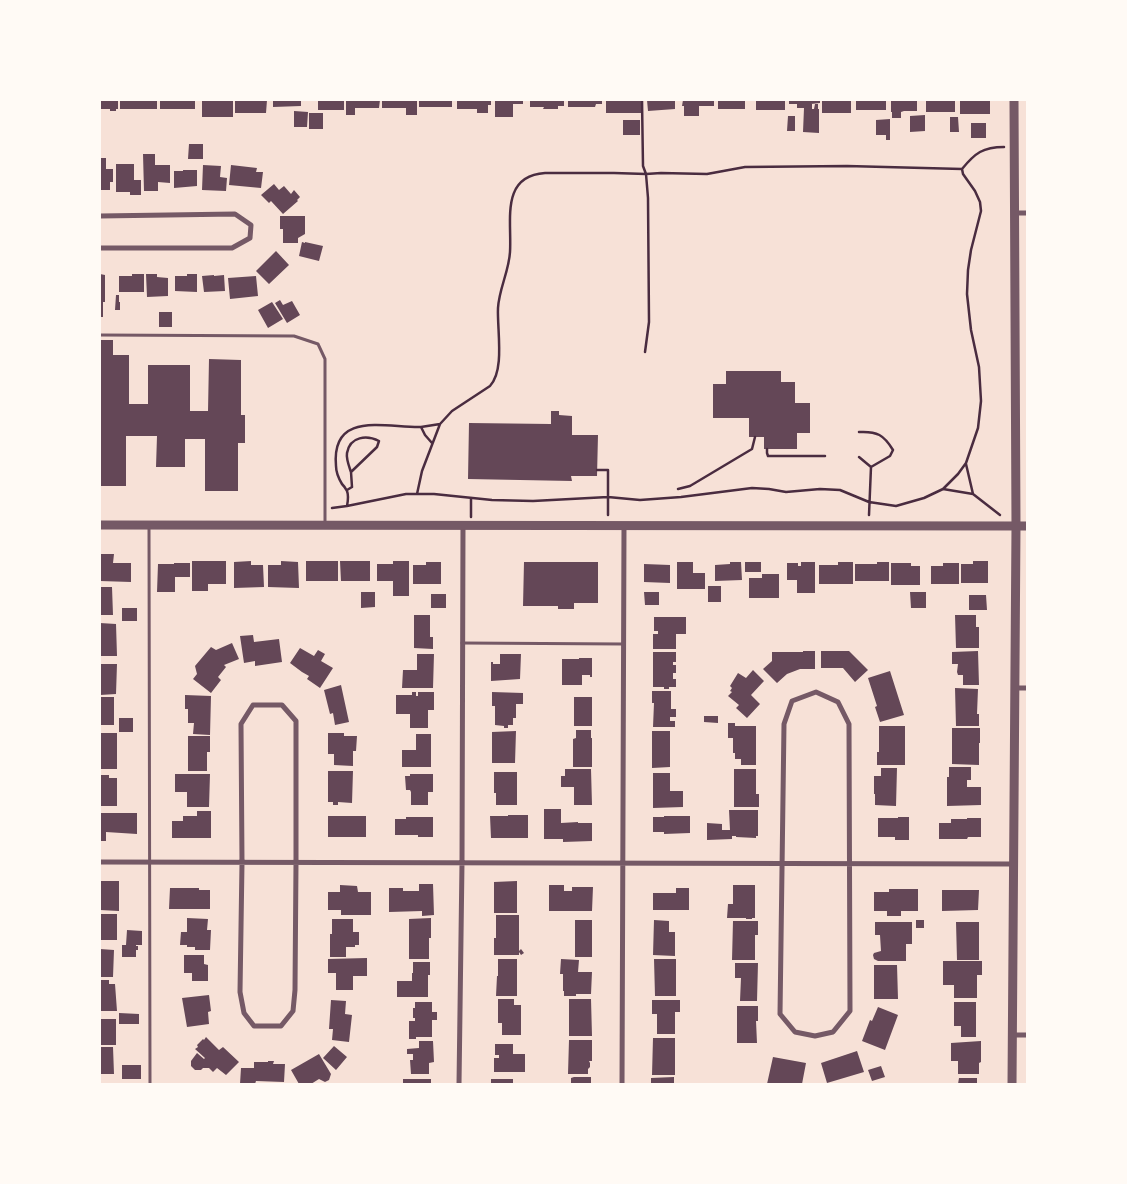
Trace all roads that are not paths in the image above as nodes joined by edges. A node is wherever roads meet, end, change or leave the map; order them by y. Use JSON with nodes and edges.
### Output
{"nodes":[{"id":1,"x":1014,"y":100,"type":"edge"},
{"id":2,"x":1014,"y":213,"type":"junction"},
{"id":3,"x":1027,"y":213,"type":"edge"},
{"id":4,"x":100,"y":216,"type":"edge"},
{"id":5,"x":100,"y":248,"type":"edge"},
{"id":6,"x":100,"y":335,"type":"edge"},
{"id":7,"x":100,"y":525,"type":"edge"},
{"id":8,"x":149,"y":525,"type":"junction"},
{"id":9,"x":325,"y":526,"type":"junction"},
{"id":10,"x":467,"y":526,"type":"junction"},
{"id":11,"x":624,"y":526,"type":"junction"},
{"id":12,"x":1016,"y":526,"type":"junction"},
{"id":13,"x":1027,"y":526,"type":"edge"},
{"id":14,"x":462,"y":643,"type":"junction"},
{"id":15,"x":623,"y":644,"type":"junction"},
{"id":16,"x":1014,"y":688,"type":"junction"},
{"id":17,"x":1027,"y":688,"type":"edge"},
{"id":18,"x":100,"y":862,"type":"edge"},
{"id":19,"x":150,"y":863,"type":"junction"},
{"id":20,"x":242,"y":863,"type":"junction"},
{"id":21,"x":296,"y":863,"type":"junction"},
{"id":22,"x":462,"y":863,"type":"junction"},
{"id":23,"x":622,"y":864,"type":"junction"},
{"id":24,"x":849,"y":864,"type":"junction"},
{"id":25,"x":1013,"y":864,"type":"junction"},
{"id":26,"x":782,"y":865,"type":"junction"},
{"id":27,"x":1012,"y":1035,"type":"junction"},
{"id":28,"x":1027,"y":1035,"type":"edge"},
{"id":29,"x":150,"y":1084,"type":"edge"},
{"id":30,"x":459,"y":1084,"type":"edge"},
{"id":31,"x":622,"y":1084,"type":"edge"},
{"id":32,"x":1012,"y":1084,"type":"edge"}],
"edges":[{"from":1,"to":2,"type":"street"},
{"from":2,"to":3,"type":"street"},
{"from":2,"to":12,"type":"street"},
{"from":4,"to":5,"type":"street"},
{"from":6,"to":9,"type":"lane"},
{"from":7,"to":8,"type":"street"},
{"from":8,"to":9,"type":"street"},
{"from":8,"to":19,"type":"lane"},
{"from":9,"to":10,"type":"street"},
{"from":10,"to":11,"type":"street"},
{"from":10,"to":14,"type":"street"},
{"from":11,"to":12,"type":"street"},
{"from":11,"to":15,"type":"street"},
{"from":12,"to":13,"type":"street"},
{"from":12,"to":16,"type":"street"},
{"from":14,"to":15,"type":"lane"},
{"from":14,"to":22,"type":"street"},
{"from":15,"to":23,"type":"street"},
{"from":16,"to":17,"type":"street"},
{"from":16,"to":25,"type":"street"},
{"from":18,"to":19,"type":"street"},
{"from":19,"to":20,"type":"street"},
{"from":19,"to":29,"type":"lane"},
{"from":20,"to":21,"type":"street"},
{"from":20,"to":21,"type":"street"},
{"from":20,"to":21,"type":"street"},
{"from":21,"to":22,"type":"street"},
{"from":22,"to":23,"type":"street"},
{"from":22,"to":30,"type":"street"},
{"from":23,"to":26,"type":"street"},
{"from":23,"to":31,"type":"street"},
{"from":24,"to":25,"type":"street"},
{"from":24,"to":26,"type":"street"},
{"from":24,"to":26,"type":"street"},
{"from":24,"to":26,"type":"street"},
{"from":25,"to":27,"type":"street"},
{"from":27,"to":28,"type":"street"},
{"from":27,"to":32,"type":"street"}]}
